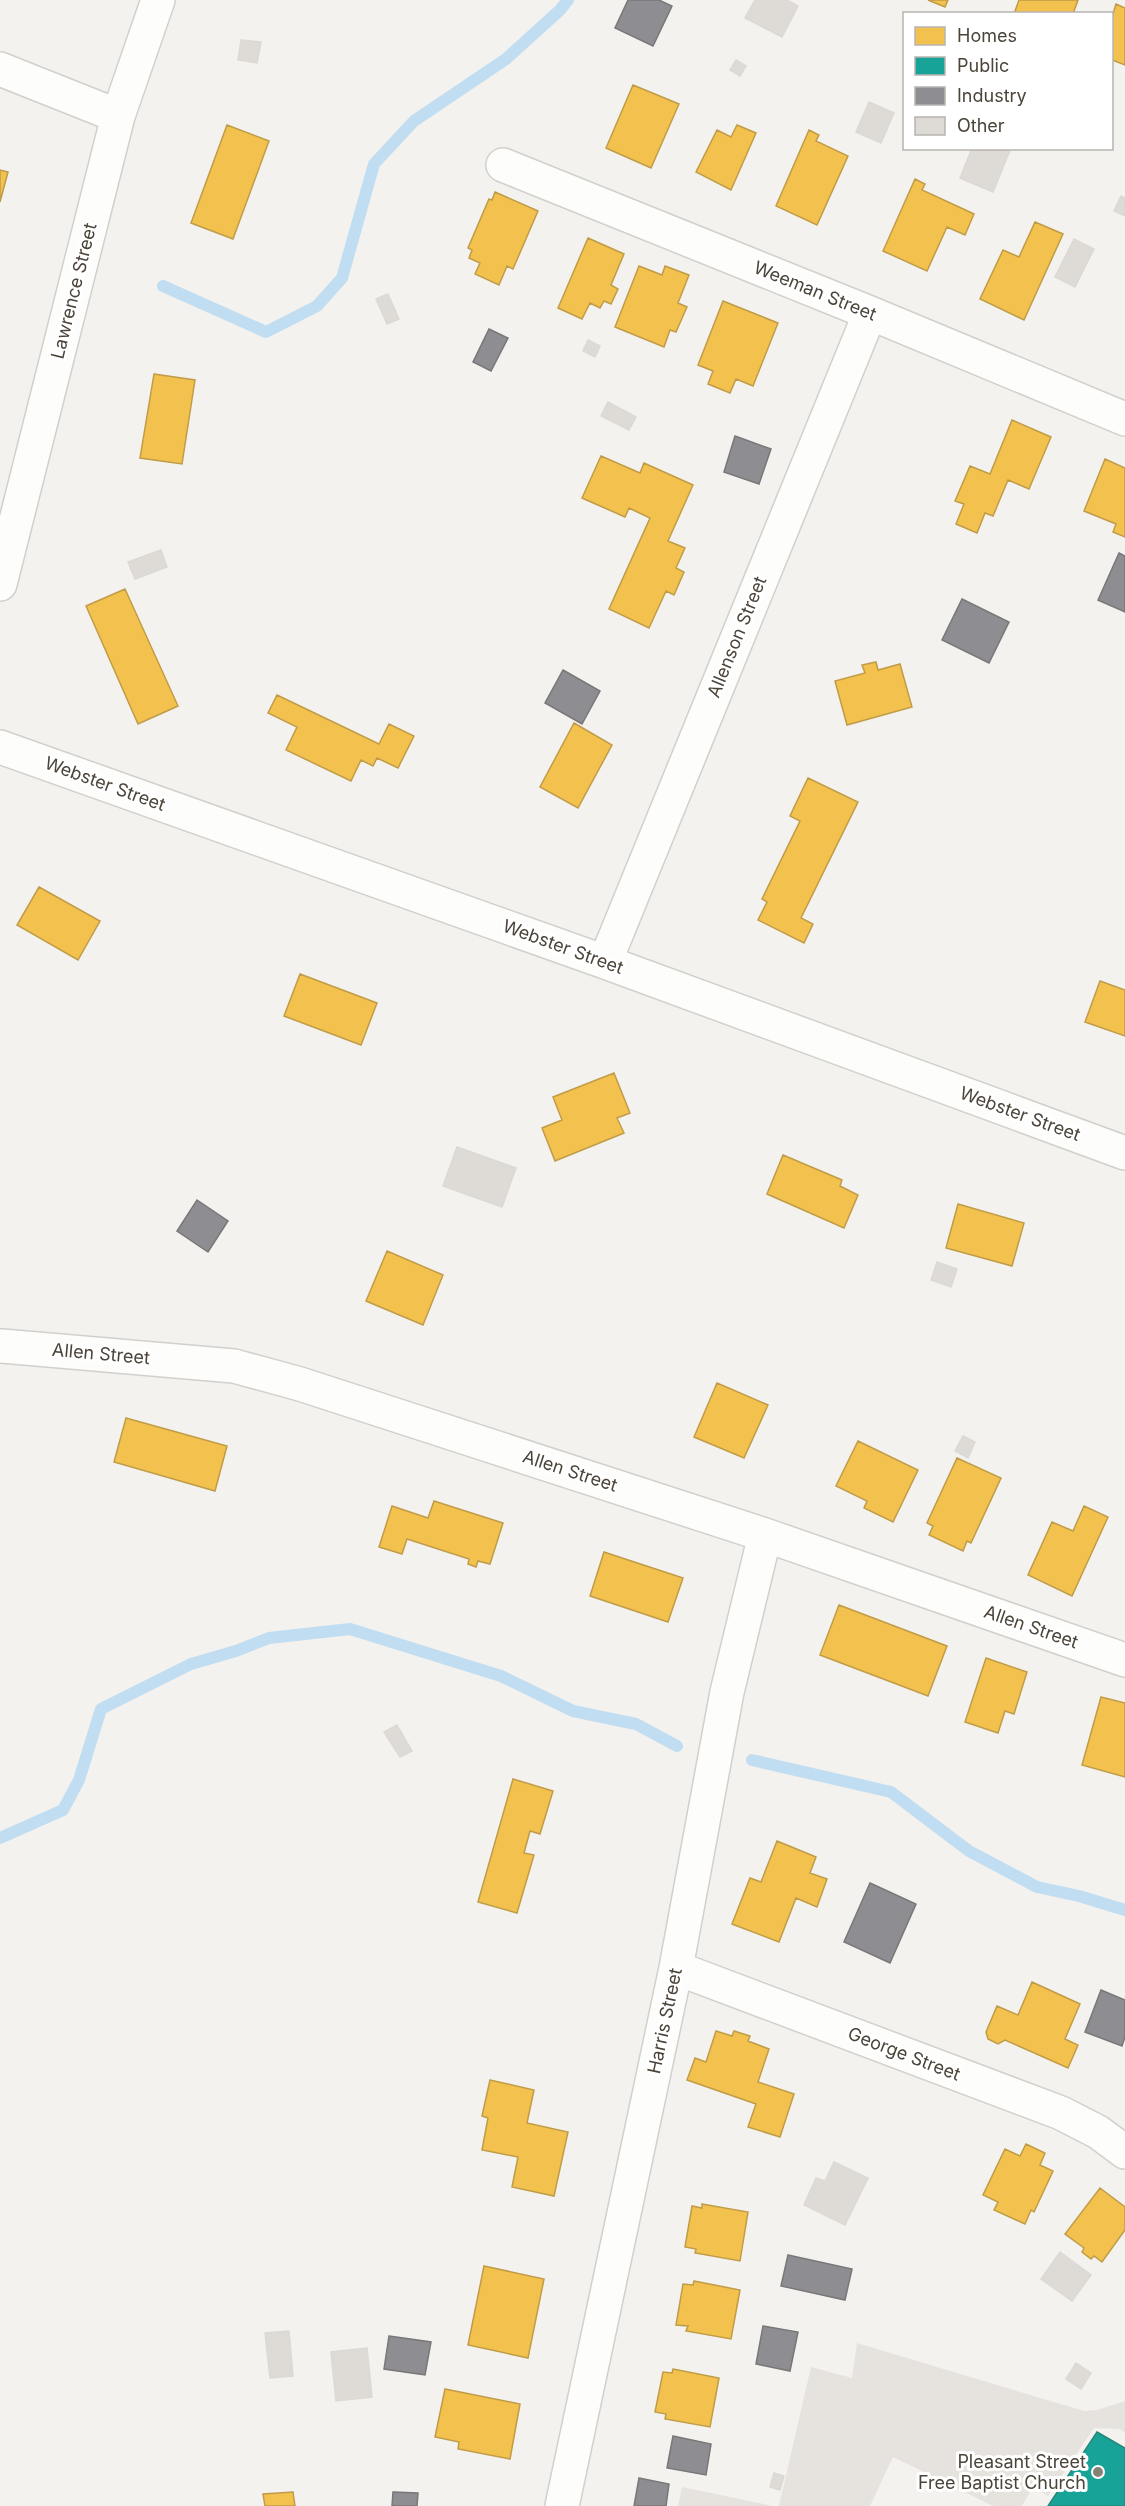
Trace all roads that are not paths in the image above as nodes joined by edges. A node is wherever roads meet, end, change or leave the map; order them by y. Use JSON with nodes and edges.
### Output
{"nodes":[{"id":1,"x":158,"y":0,"type":"edge"},
{"id":2,"x":0,"y":69,"type":"edge"},
{"id":3,"x":118,"y":116,"type":"junction"},
{"id":4,"x":503,"y":165,"type":"dead end"},
{"id":5,"x":870,"y":313,"type":"junction"},
{"id":6,"x":1125,"y":419,"type":"edge"},
{"id":7,"x":0,"y":584,"type":"edge"},
{"id":8,"x":0,"y":747,"type":"edge"},
{"id":9,"x":605,"y":962,"type":"junction"},
{"id":10,"x":1125,"y":1153,"type":"edge"},
{"id":11,"x":2,"y":1346,"type":"edge"},
{"id":12,"x":765,"y":1535,"type":"junction"},
{"id":13,"x":1125,"y":1660,"type":"edge"},
{"id":14,"x":676,"y":1968,"type":"junction"},
{"id":15,"x":1125,"y":2152,"type":"edge"},
{"id":16,"x":562,"y":2506,"type":"edge"}],
"edges":[{"from":1,"to":3,"type":"street","name":"Lawrence Street"},
{"from":2,"to":3,"type":"street"},
{"from":3,"to":7,"type":"street","name":"Lawrence Street"},
{"from":4,"to":5,"type":"street","name":"Weeman Street"},
{"from":5,"to":6,"type":"street","name":"Weeman Street"},
{"from":5,"to":9,"type":"street","name":"Allenson Street"},
{"from":8,"to":9,"type":"street","name":"Webster Street"},
{"from":9,"to":10,"type":"street","name":"Webster Street"},
{"from":11,"to":12,"type":"street","name":"Allen Street"},
{"from":12,"to":13,"type":"street","name":"Allen Street"},
{"from":12,"to":14,"type":"street","name":"Harris Street"},
{"from":14,"to":15,"type":"street","name":"George Street"},
{"from":14,"to":16,"type":"street","name":"Harris Street"}]}
